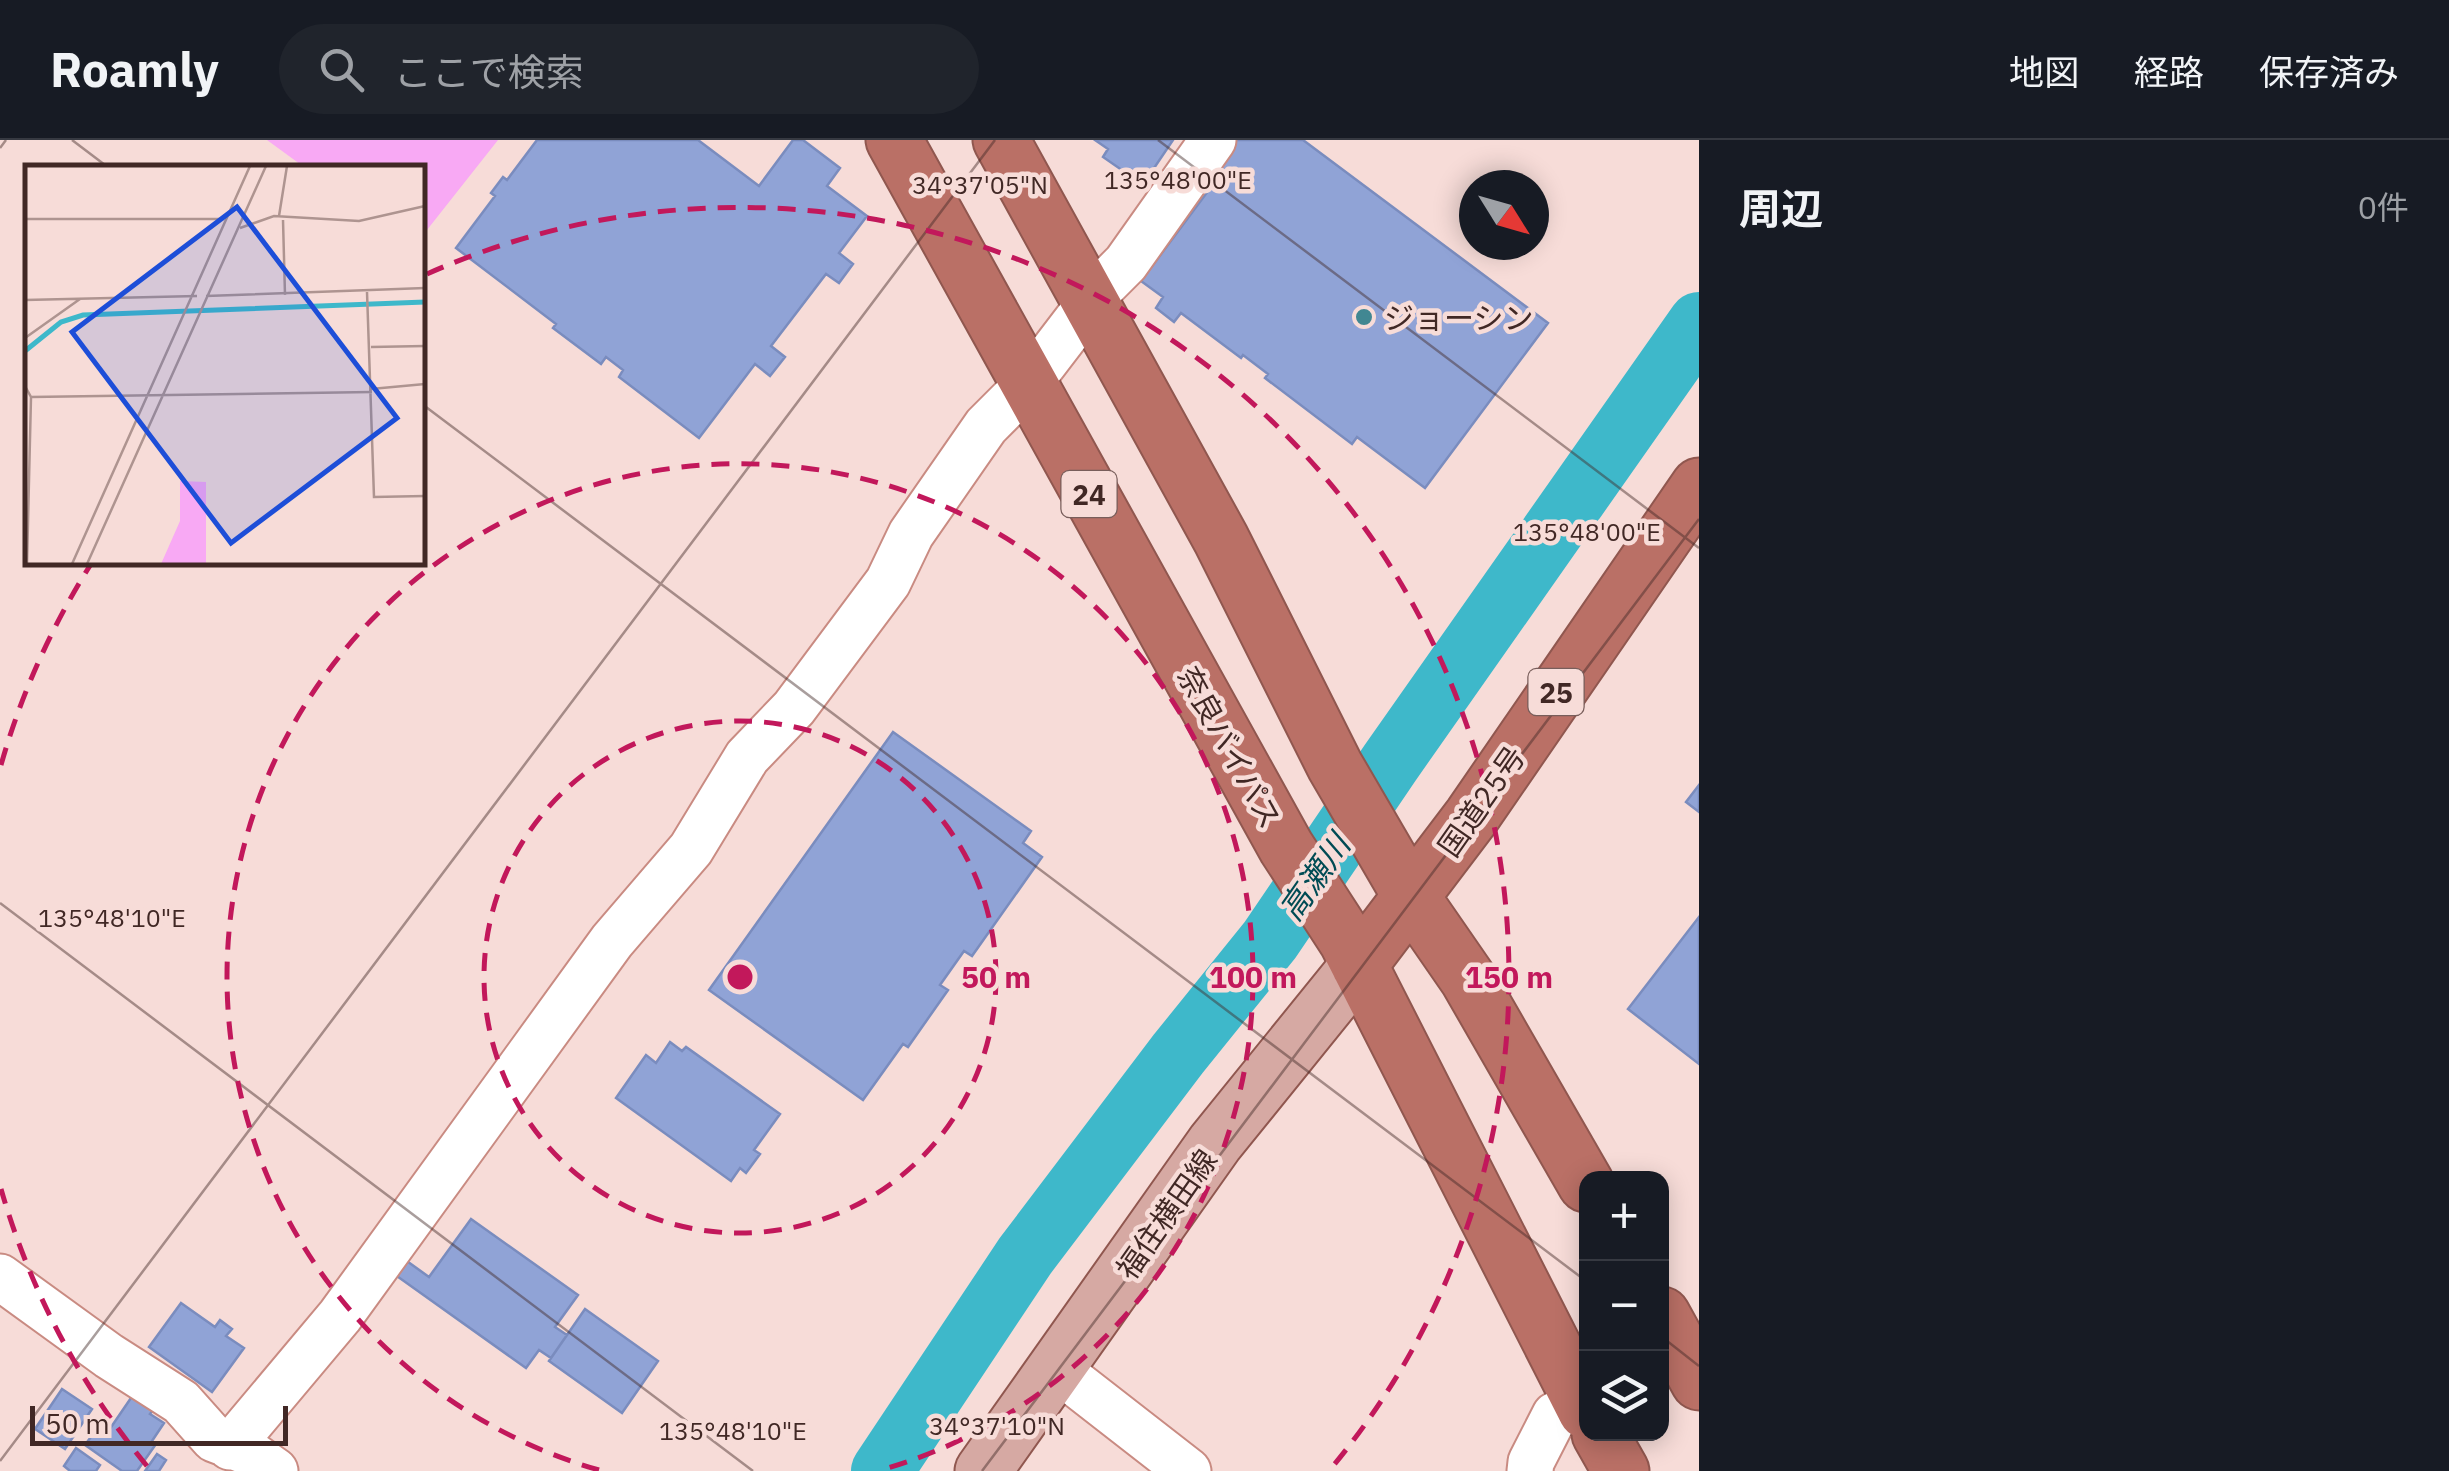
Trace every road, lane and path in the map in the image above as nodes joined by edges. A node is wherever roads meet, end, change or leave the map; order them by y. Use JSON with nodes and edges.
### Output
{"nodes":[{"id":1,"x":894,"y":140,"type":"edge"},
{"id":2,"x":1001,"y":140,"type":"edge"},
{"id":3,"x":1213,"y":140,"type":"edge"},
{"id":4,"x":1091,"y":306,"type":"junction"},
{"id":5,"x":1028,"y":384,"type":"junction"},
{"id":6,"x":1699,"y":486,"type":"edge"},
{"id":7,"x":1405,"y":885,"type":"junction"},
{"id":8,"x":1353,"y":953,"type":"junction"},
{"id":9,"x":1579,"y":1172,"type":"edge"},
{"id":10,"x":0,"y":1277,"type":"edge"},
{"id":11,"x":1057,"y":1368,"type":"junction"},
{"id":12,"x":1579,"y":1395,"type":"edge"},
{"id":13,"x":1579,"y":1415,"type":"edge"},
{"id":14,"x":1604,"y":1441,"type":"edge"},
{"id":15,"x":247,"y":1460,"type":"edge"},
{"id":16,"x":984,"y":1471,"type":"edge"},
{"id":17,"x":1188,"y":1471,"type":"edge"},
{"id":18,"x":1530,"y":1471,"type":"edge"},
{"id":19,"x":1621,"y":1471,"type":"edge"}],
"edges":[{"from":1,"to":5,"type":"highway","name":"奈良バイパス","number":"24"},
{"from":2,"to":4,"type":"highway"},
{"from":3,"to":4,"type":"street"},
{"from":4,"to":5,"type":"street"},
{"from":4,"to":7,"type":"highway"},
{"from":5,"to":8,"type":"highway","name":"奈良バイパス","number":"24"},
{"from":5,"to":15,"type":"street"},
{"from":6,"to":7,"type":"highway","name":"国道25号","number":"25"},
{"from":7,"to":8,"type":"highway","name":"国道25号","number":"25"},
{"from":7,"to":9,"type":"highway"},
{"from":8,"to":11,"type":"main road","name":"福住横田線"},
{"from":8,"to":12,"type":"highway","name":"奈良バイパス","number":"24"},
{"from":10,"to":15,"type":"street"},
{"from":11,"to":16,"type":"main road","name":"福住横田線"},
{"from":11,"to":17,"type":"street"},
{"from":13,"to":18,"type":"street"},
{"from":14,"to":19,"type":"highway","name":"奈良バイパス","number":"24"}]}
